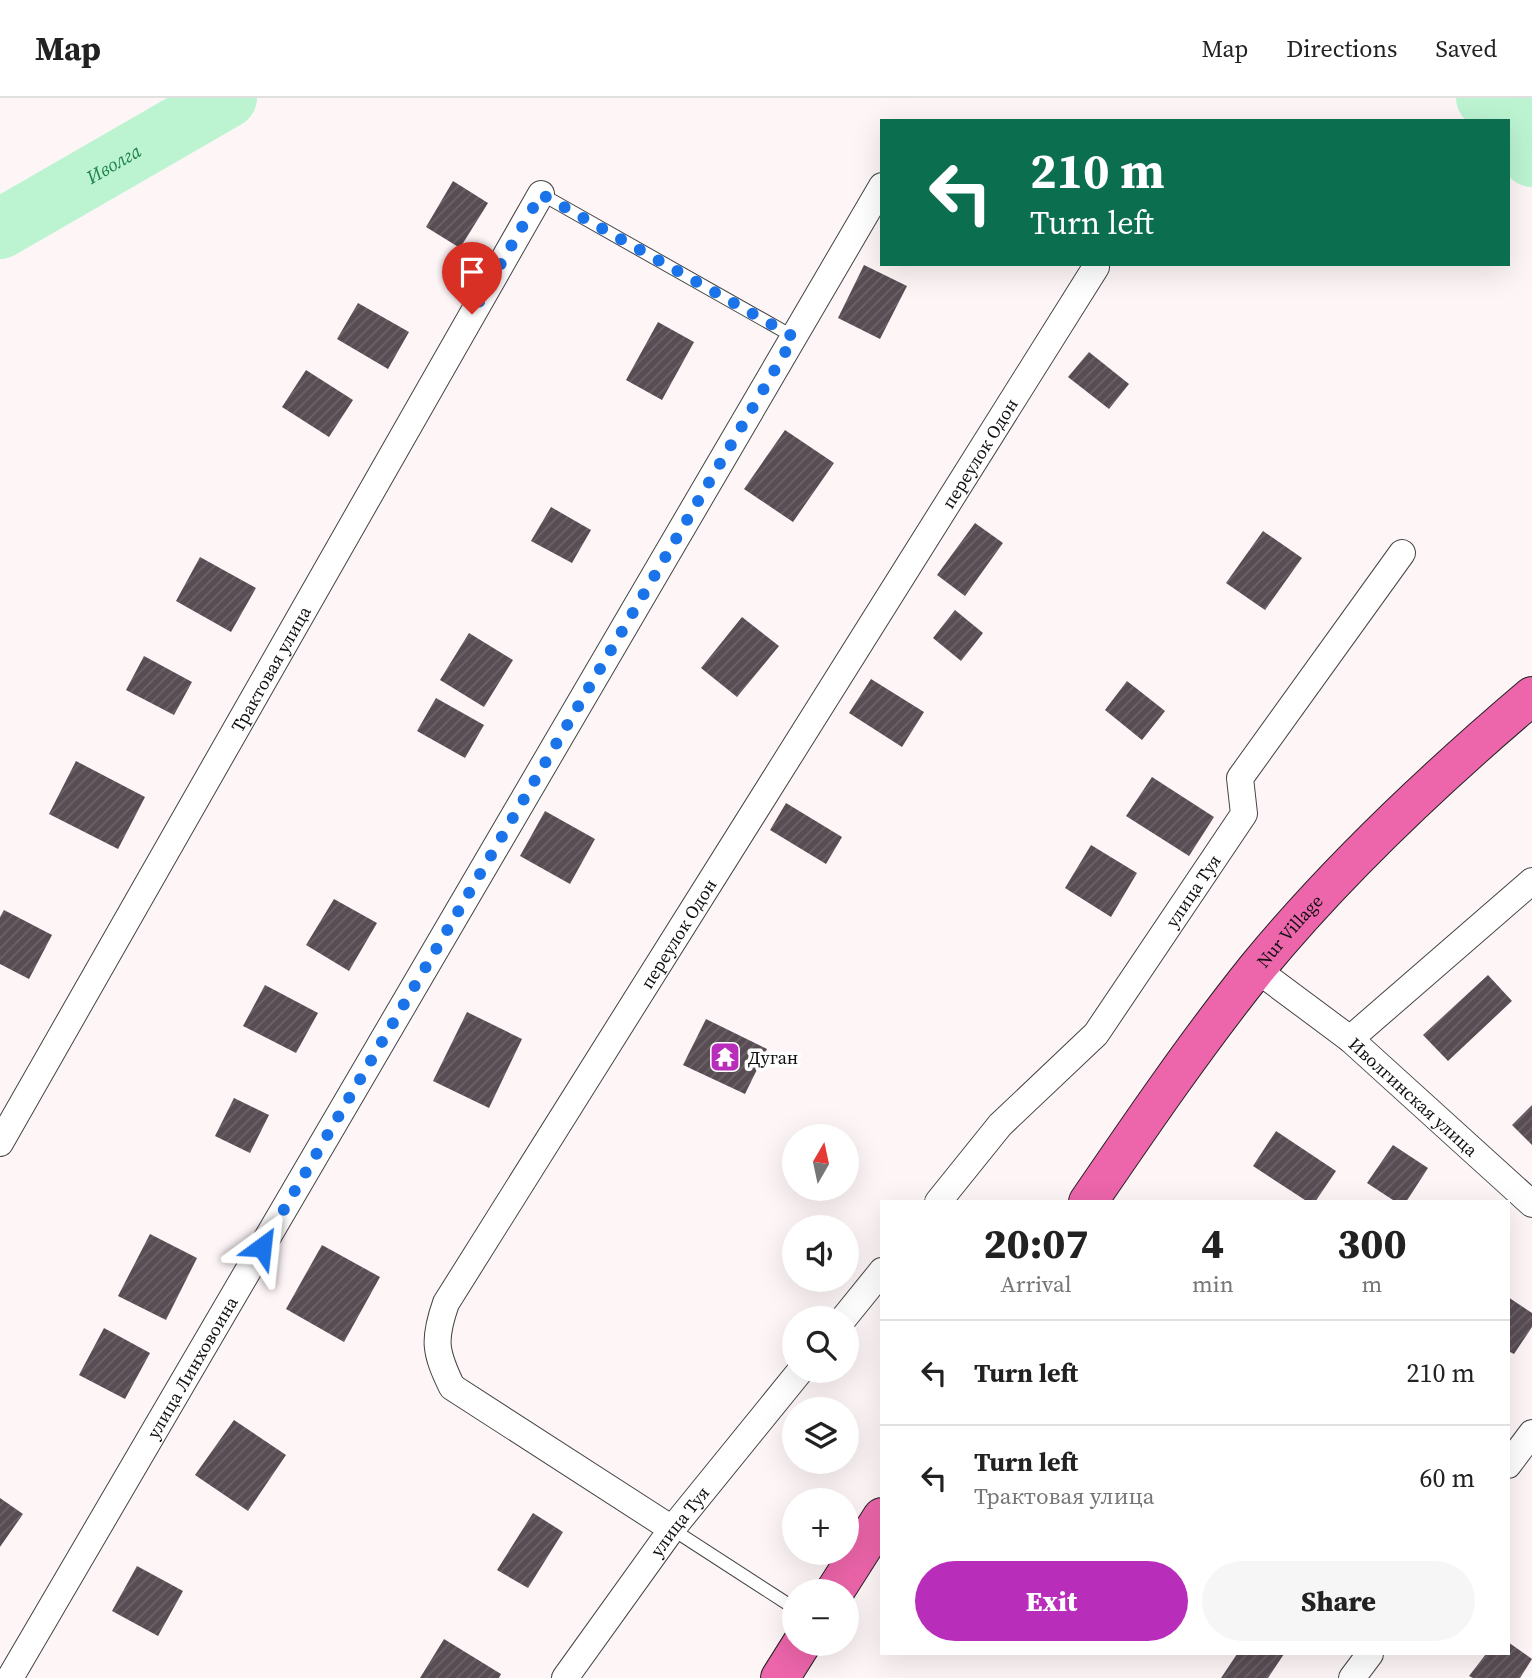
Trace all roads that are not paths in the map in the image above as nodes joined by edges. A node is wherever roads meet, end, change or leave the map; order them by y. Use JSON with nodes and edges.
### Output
{"nodes":[{"id":1,"x":880,"y":189,"type":"edge"},
{"id":2,"x":541,"y":194,"type":"joint"},
{"id":3,"x":1096,"y":267,"type":"dead end"},
{"id":4,"x":794,"y":337,"type":"junction"},
{"id":5,"x":1402,"y":553,"type":"dead end"},
{"id":6,"x":1532,"y":696,"type":"edge"},
{"id":7,"x":1532,"y":881,"type":"edge"},
{"id":8,"x":1256,"y":969,"type":"junction"},
{"id":9,"x":1350,"y":1039,"type":"junction"},
{"id":10,"x":0,"y":1143,"type":"edge"},
{"id":11,"x":940,"y":1200,"type":"edge"},
{"id":12,"x":1089,"y":1200,"type":"edge"},
{"id":13,"x":1532,"y":1204,"type":"edge"},
{"id":14,"x":880,"y":1273,"type":"edge"},
{"id":15,"x":854,"y":1306,"type":"edge"},
{"id":16,"x":790,"y":1383,"type":"edge"},
{"id":17,"x":1532,"y":1433,"type":"edge"},
{"id":18,"x":1510,"y":1462,"type":"edge"},
{"id":19,"x":880,"y":1520,"type":"edge"},
{"id":20,"x":672,"y":1529,"type":"junction"},
{"id":21,"x":843,"y":1579,"type":"edge"},
{"id":22,"x":782,"y":1600,"type":"edge"},
{"id":23,"x":1369,"y":1655,"type":"edge"},
{"id":24,"x":794,"y":1656,"type":"edge"},
{"id":25,"x":10,"y":1678,"type":"edge"},
{"id":26,"x":565,"y":1678,"type":"edge"},
{"id":27,"x":780,"y":1678,"type":"edge"},
{"id":28,"x":1352,"y":1678,"type":"edge"}],
"edges":[{"from":1,"to":4,"type":"street","name":"улица Линховоина"},
{"from":2,"to":4,"type":"lane"},
{"from":2,"to":10,"type":"street","name":"Трактовая улица"},
{"from":3,"to":20,"type":"street","name":"переулок Одон"},
{"from":4,"to":25,"type":"street","name":"улица Линховоина"},
{"from":5,"to":11,"type":"street","name":"улица Туя"},
{"from":6,"to":8,"type":"highway","name":"Nur Village"},
{"from":7,"to":9,"type":"street","name":"Иволгинская улица"},
{"from":8,"to":9,"type":"street"},
{"from":8,"to":12,"type":"highway","name":"Nur Village"},
{"from":9,"to":13,"type":"street","name":"Иволгинская улица"},
{"from":14,"to":15,"type":"street"},
{"from":16,"to":20,"type":"street","name":"улица Туя"},
{"from":17,"to":18,"type":"street"},
{"from":19,"to":21,"type":"highway"},
{"from":20,"to":22,"type":"lane"},
{"from":20,"to":26,"type":"street","name":"улица Туя"},
{"from":23,"to":28,"type":"street"},
{"from":24,"to":27,"type":"highway"}]}
